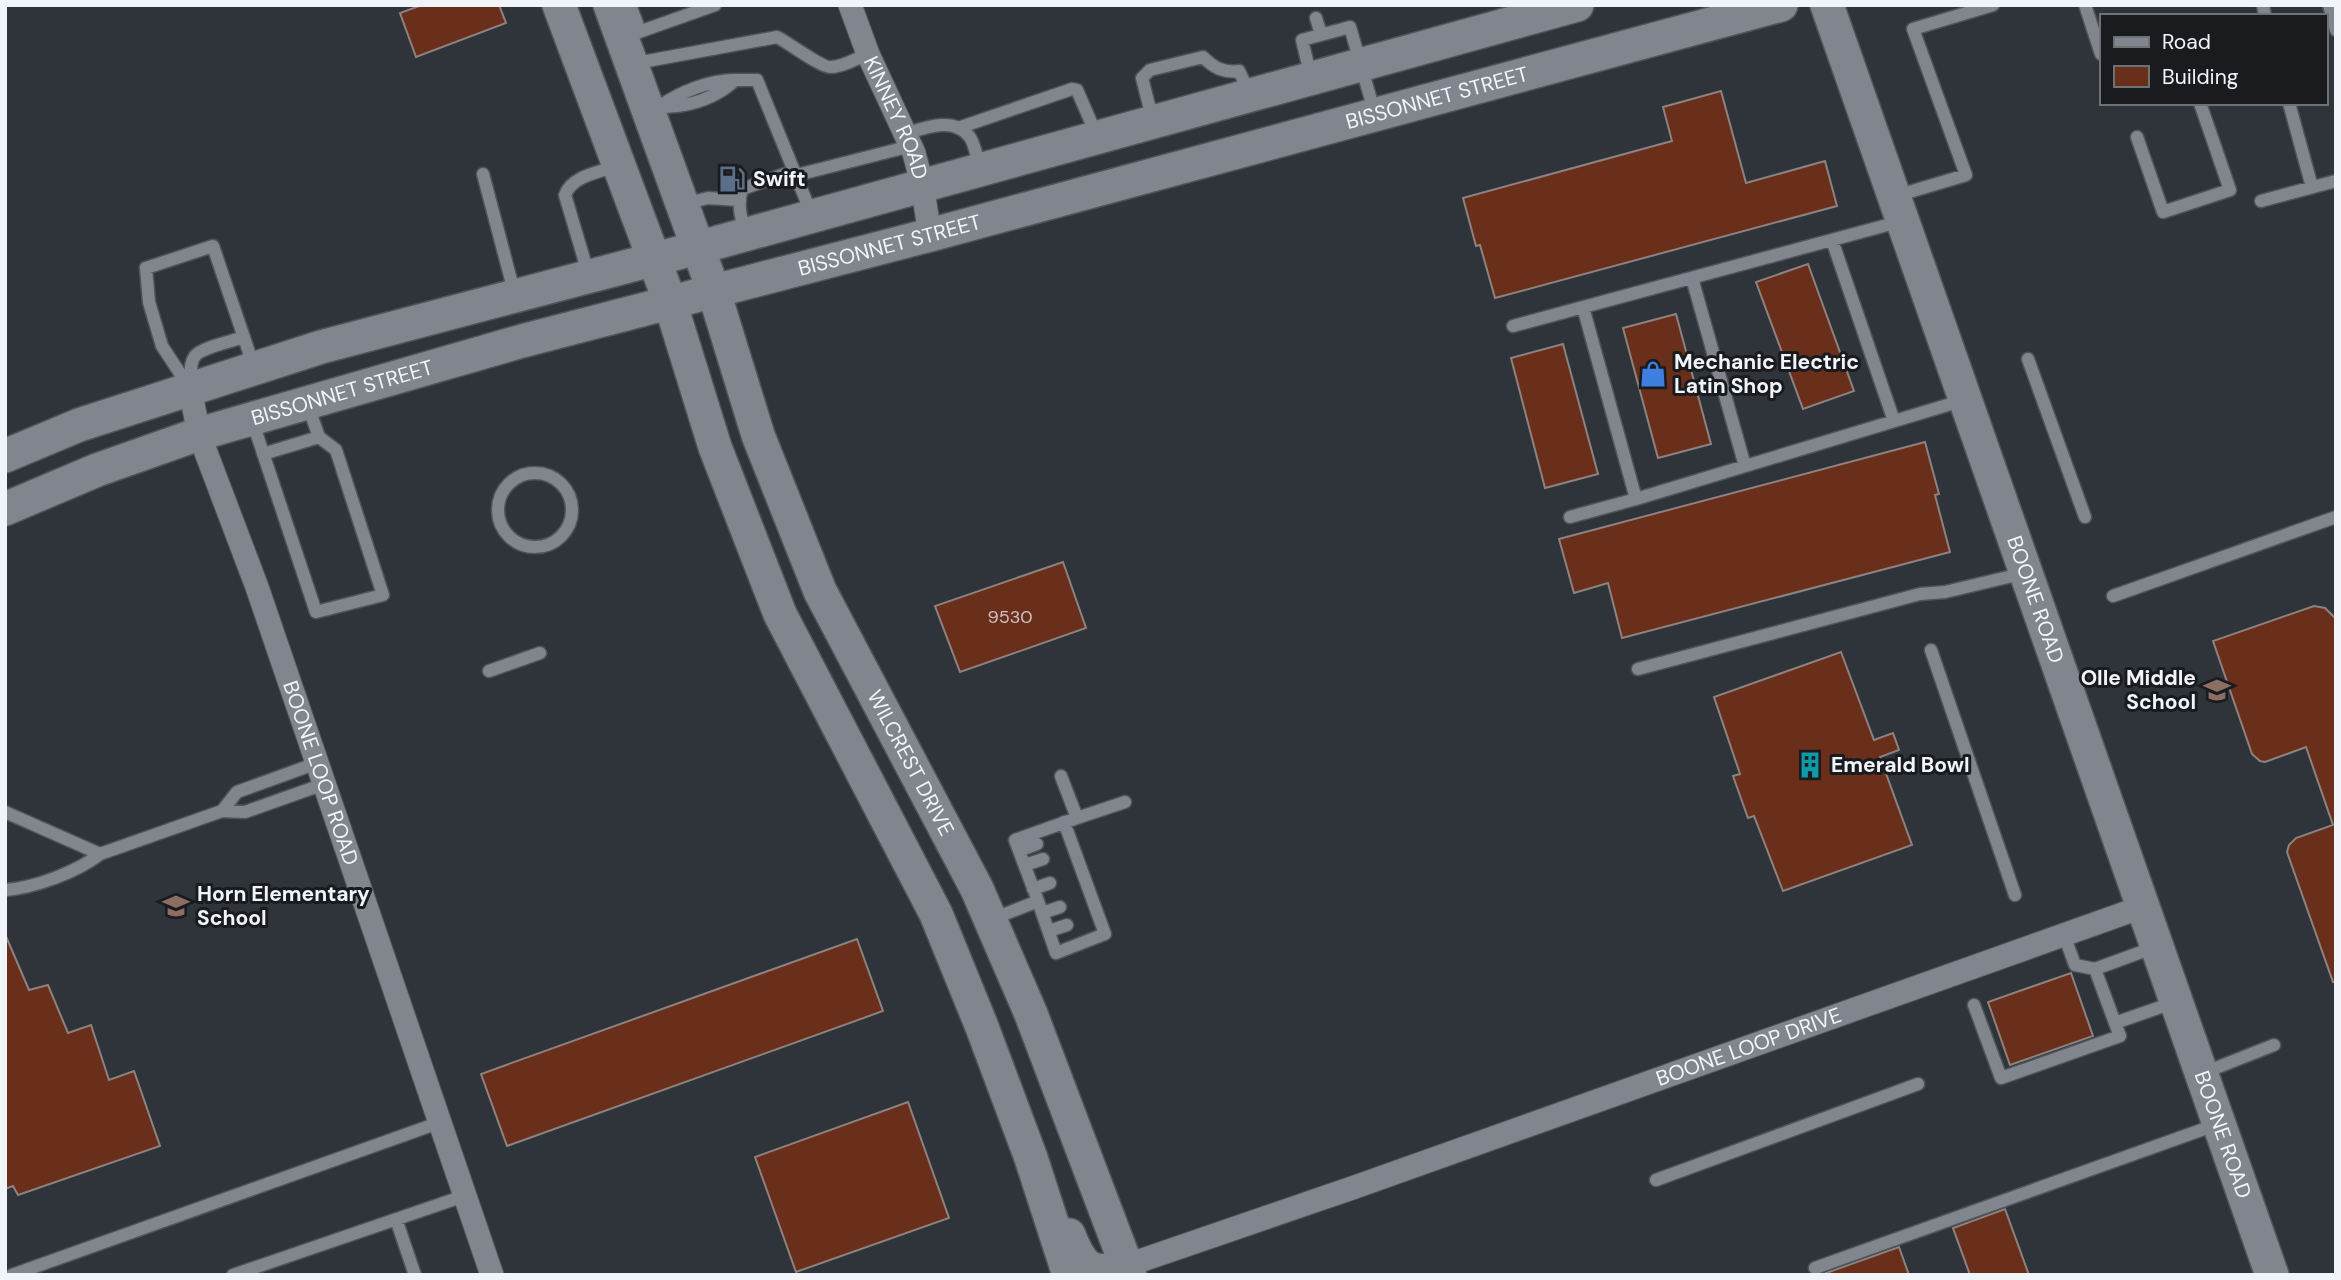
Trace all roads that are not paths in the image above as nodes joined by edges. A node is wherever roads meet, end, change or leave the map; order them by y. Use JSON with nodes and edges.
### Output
{"nodes":[{"id":1,"x":559,"y":5,"type":"edge"},
{"id":2,"x":610,"y":5,"type":"edge"},
{"id":3,"x":630,"y":5,"type":"edge"},
{"id":4,"x":715,"y":5,"type":"edge"},
{"id":5,"x":850,"y":5,"type":"edge"},
{"id":6,"x":1781,"y":5,"type":"edge"},
{"id":7,"x":1827,"y":5,"type":"edge"},
{"id":8,"x":1993,"y":5,"type":"edge"},
{"id":9,"x":2085,"y":5,"type":"edge"},
{"id":10,"x":2329,"y":5,"type":"edge"},
{"id":11,"x":1573,"y":6,"type":"edge"},
{"id":12,"x":1316,"y":18,"type":"dead end"},
{"id":13,"x":2336,"y":30,"type":"edge"},
{"id":14,"x":1321,"y":34,"type":"junction"},
{"id":15,"x":631,"y":44,"type":"junction"},
{"id":16,"x":2100,"y":51,"type":"edge"},
{"id":17,"x":868,"y":54,"type":"junction"},
{"id":18,"x":1362,"y":65,"type":"junction"},
{"id":19,"x":1312,"y":78,"type":"junction"},
{"id":20,"x":1250,"y":94,"type":"junction"},
{"id":21,"x":2201,"y":105,"type":"edge"},
{"id":22,"x":2290,"y":105,"type":"edge"},
{"id":23,"x":654,"y":108,"type":"junction"},
{"id":24,"x":1375,"y":115,"type":"junction"},
{"id":25,"x":1141,"y":124,"type":"junction"},
{"id":26,"x":958,"y":128,"type":"junction"},
{"id":27,"x":1097,"y":136,"type":"junction"},
{"id":28,"x":2137,"y":137,"type":"dead end"},
{"id":29,"x":908,"y":140,"type":"junction"},
{"id":30,"x":619,"y":165,"type":"junction"},
{"id":31,"x":980,"y":169,"type":"junction"},
{"id":32,"x":482,"y":174,"type":"dead end"},
{"id":33,"x":797,"y":175,"type":"junction"},
{"id":34,"x":1142,"y":177,"type":"junction"},
{"id":35,"x":2336,"y":181,"type":"edge"},
{"id":36,"x":922,"y":184,"type":"junction"},
{"id":37,"x":2312,"y":187,"type":"junction"},
{"id":38,"x":739,"y":200,"type":"junction"},
{"id":39,"x":2261,"y":201,"type":"dead end"},
{"id":40,"x":681,"y":205,"type":"junction"},
{"id":41,"x":1898,"y":209,"type":"junction"},
{"id":42,"x":812,"y":215,"type":"junction"},
{"id":43,"x":746,"y":234,"type":"junction"},
{"id":44,"x":930,"y":235,"type":"junction"},
{"id":45,"x":1832,"y":240,"type":"junction"},
{"id":46,"x":697,"y":248,"type":"junction"},
{"id":47,"x":654,"y":259,"type":"junction"},
{"id":48,"x":589,"y":276,"type":"junction"},
{"id":49,"x":1692,"y":278,"type":"junction"},
{"id":50,"x":715,"y":292,"type":"junction"},
{"id":51,"x":515,"y":296,"type":"junction"},
{"id":52,"x":670,"y":302,"type":"junction"},
{"id":53,"x":1583,"y":307,"type":"junction"},
{"id":54,"x":1513,"y":326,"type":"dead end"},
{"id":55,"x":250,"y":353,"type":"junction"},
{"id":56,"x":2028,"y":359,"type":"dead end"},
{"id":57,"x":190,"y":389,"type":"junction"},
{"id":58,"x":1964,"y":400,"type":"junction"},
{"id":59,"x":307,"y":402,"type":"junction"},
{"id":60,"x":251,"y":418,"type":"junction"},
{"id":61,"x":1894,"y":421,"type":"junction"},
{"id":62,"x":199,"y":435,"type":"junction"},
{"id":63,"x":319,"y":437,"type":"junction"},
{"id":64,"x":263,"y":454,"type":"junction"},
{"id":65,"x":5,"y":456,"type":"edge"},
{"id":66,"x":1745,"y":466,"type":"junction"},
{"id":67,"x":501,"y":494,"type":"joint"},
{"id":68,"x":1636,"y":499,"type":"junction"},
{"id":69,"x":5,"y":509,"type":"edge"},
{"id":70,"x":1570,"y":517,"type":"dead end"},
{"id":71,"x":2085,"y":517,"type":"dead end"},
{"id":72,"x":2336,"y":517,"type":"edge"},
{"id":73,"x":2025,"y":573,"type":"junction"},
{"id":74,"x":820,"y":591,"type":"junction"},
{"id":75,"x":2113,"y":596,"type":"dead end"},
{"id":76,"x":780,"y":614,"type":"junction"},
{"id":77,"x":1931,"y":650,"type":"dead end"},
{"id":78,"x":540,"y":653,"type":"dead end"},
{"id":79,"x":1638,"y":669,"type":"dead end"},
{"id":80,"x":489,"y":671,"type":"dead end"},
{"id":81,"x":320,"y":773,"type":"junction"},
{"id":82,"x":1062,"y":776,"type":"dead end"},
{"id":83,"x":1125,"y":802,"type":"dead end"},
{"id":84,"x":879,"y":804,"type":"junction"},
{"id":85,"x":932,"y":806,"type":"junction"},
{"id":86,"x":222,"y":810,"type":"junction"},
{"id":87,"x":5,"y":812,"type":"edge"},
{"id":88,"x":1077,"y":818,"type":"junction"},
{"id":89,"x":1063,"y":831,"type":"junction"},
{"id":90,"x":1037,"y":844,"type":"dead end"},
{"id":91,"x":1019,"y":851,"type":"junction"},
{"id":92,"x":100,"y":853,"type":"junction"},
{"id":93,"x":1043,"y":859,"type":"dead end"},
{"id":94,"x":1025,"y":865,"type":"junction"},
{"id":95,"x":1050,"y":883,"type":"dead end"},
{"id":96,"x":5,"y":890,"type":"edge"},
{"id":97,"x":2015,"y":895,"type":"dead end"},
{"id":98,"x":1038,"y":901,"type":"junction"},
{"id":99,"x":1060,"y":907,"type":"dead end"},
{"id":100,"x":2142,"y":908,"type":"junction"},
{"id":101,"x":990,"y":920,"type":"junction"},
{"id":102,"x":1067,"y":925,"type":"dead end"},
{"id":103,"x":1049,"y":931,"type":"junction"},
{"id":104,"x":2064,"y":935,"type":"junction"},
{"id":105,"x":2156,"y":947,"type":"junction"},
{"id":106,"x":2095,"y":969,"type":"junction"},
{"id":107,"x":2176,"y":1002,"type":"junction"},
{"id":108,"x":1974,"y":1005,"type":"dead end"},
{"id":109,"x":1031,"y":1014,"type":"junction"},
{"id":110,"x":2115,"y":1023,"type":"junction"},
{"id":111,"x":982,"y":1027,"type":"junction"},
{"id":112,"x":2274,"y":1045,"type":"dead end"},
{"id":113,"x":2201,"y":1073,"type":"junction"},
{"id":114,"x":1917,"y":1084,"type":"dead end"},
{"id":115,"x":438,"y":1123,"type":"junction"},
{"id":116,"x":2218,"y":1124,"type":"junction"},
{"id":117,"x":1031,"y":1158,"type":"junction"},
{"id":118,"x":1656,"y":1180,"type":"dead end"},
{"id":119,"x":464,"y":1196,"type":"junction"},
{"id":120,"x":396,"y":1219,"type":"junction"},
{"id":121,"x":1815,"y":1268,"type":"dead end"},
{"id":122,"x":1129,"y":1270,"type":"edge"},
{"id":123,"x":12,"y":1275,"type":"edge"},
{"id":124,"x":233,"y":1275,"type":"edge"},
{"id":125,"x":415,"y":1275,"type":"edge"},
{"id":126,"x":492,"y":1275,"type":"edge"},
{"id":127,"x":1069,"y":1275,"type":"edge"},
{"id":128,"x":2272,"y":1275,"type":"edge"}],
"edges":[{"from":1,"to":30,"type":"main road"},
{"from":2,"to":15,"type":"main road","name":"WILCREST DRIVE"},
{"from":3,"to":15,"type":"lane"},
{"from":4,"to":15,"type":"lane"},
{"from":5,"to":17,"type":"street","name":"KINNEY ROAD"},
{"from":6,"to":24,"type":"main road","name":"BISSONNET STREET"},
{"from":7,"to":41,"type":"main road","name":"BOONE ROAD"},
{"from":8,"to":41,"type":"lane"},
{"from":9,"to":16,"type":"lane"},
{"from":10,"to":13,"type":"lane"},
{"from":11,"to":18,"type":"main road"},
{"from":12,"to":14,"type":"lane"},
{"from":14,"to":18,"type":"lane"},
{"from":14,"to":19,"type":"lane"},
{"from":15,"to":17,"type":"lane"},
{"from":15,"to":23,"type":"main road","name":"WILCREST DRIVE"},
{"from":17,"to":29,"type":"street","name":"KINNEY ROAD"},
{"from":18,"to":19,"type":"main road"},
{"from":18,"to":24,"type":"lane"},
{"from":19,"to":20,"type":"main road"},
{"from":20,"to":25,"type":"main road"},
{"from":20,"to":25,"type":"lane"},
{"from":21,"to":28,"type":"lane"},
{"from":22,"to":37,"type":"lane"},
{"from":23,"to":33,"type":"lane"},
{"from":23,"to":40,"type":"main road","name":"WILCREST DRIVE"},
{"from":24,"to":34,"type":"main road","name":"BISSONNET STREET"},
{"from":25,"to":27,"type":"main road"},
{"from":25,"to":34,"type":"main road"},
{"from":26,"to":27,"type":"lane"},
{"from":26,"to":29,"type":"lane"},
{"from":26,"to":31,"type":"lane"},
{"from":27,"to":31,"type":"main road"},
{"from":29,"to":33,"type":"lane"},
{"from":29,"to":36,"type":"street","name":"KINNEY ROAD"},
{"from":30,"to":47,"type":"main road"},
{"from":30,"to":48,"type":"lane"},
{"from":31,"to":36,"type":"main road"},
{"from":32,"to":51,"type":"lane"},
{"from":33,"to":38,"type":"lane"},
{"from":33,"to":42,"type":"lane"},
{"from":34,"to":44,"type":"main road","name":"BISSONNET STREET"},
{"from":35,"to":37,"type":"lane"},
{"from":36,"to":42,"type":"main road"},
{"from":36,"to":44,"type":"street","name":"KINNEY ROAD"},
{"from":37,"to":39,"type":"lane"},
{"from":38,"to":40,"type":"lane"},
{"from":38,"to":43,"type":"lane"},
{"from":40,"to":46,"type":"main road","name":"WILCREST DRIVE"},
{"from":41,"to":45,"type":"lane"},
{"from":41,"to":58,"type":"main road","name":"BOONE ROAD"},
{"from":42,"to":43,"type":"main road"},
{"from":43,"to":46,"type":"main road"},
{"from":44,"to":50,"type":"main road","name":"BISSONNET STREET"},
{"from":45,"to":49,"type":"lane"},
{"from":45,"to":61,"type":"lane"},
{"from":46,"to":47,"type":"main road"},
{"from":46,"to":50,"type":"main road","name":"WILCREST DRIVE"},
{"from":47,"to":48,"type":"main road"},
{"from":47,"to":52,"type":"main road"},
{"from":48,"to":51,"type":"main road"},
{"from":49,"to":53,"type":"lane"},
{"from":49,"to":66,"type":"lane"},
{"from":50,"to":52,"type":"main road","name":"BISSONNET STREET"},
{"from":50,"to":74,"type":"main road","name":"WILCREST DRIVE"},
{"from":51,"to":55,"type":"main road"},
{"from":52,"to":59,"type":"main road","name":"BISSONNET STREET"},
{"from":52,"to":76,"type":"main road"},
{"from":53,"to":54,"type":"lane"},
{"from":53,"to":68,"type":"lane"},
{"from":55,"to":57,"type":"main road"},
{"from":55,"to":57,"type":"lane"},
{"from":56,"to":71,"type":"lane"},
{"from":57,"to":62,"type":"street","name":"BOONE LOOP ROAD"},
{"from":57,"to":65,"type":"main road"},
{"from":58,"to":61,"type":"lane"},
{"from":58,"to":73,"type":"main road","name":"BOONE ROAD"},
{"from":59,"to":60,"type":"main road","name":"BISSONNET STREET"},
{"from":59,"to":63,"type":"lane"},
{"from":60,"to":62,"type":"main road","name":"BISSONNET STREET"},
{"from":60,"to":64,"type":"lane"},
{"from":61,"to":66,"type":"lane"},
{"from":62,"to":69,"type":"main road","name":"BISSONNET STREET"},
{"from":62,"to":81,"type":"street","name":"BOONE LOOP ROAD"},
{"from":63,"to":64,"type":"lane"},
{"from":63,"to":64,"type":"lane"},
{"from":66,"to":68,"type":"lane"},
{"from":67,"to":67,"type":"lane"},
{"from":68,"to":70,"type":"lane"},
{"from":72,"to":75,"type":"lane"},
{"from":73,"to":79,"type":"lane"},
{"from":73,"to":100,"type":"main road","name":"BOONE ROAD"},
{"from":74,"to":76,"type":"main road"},
{"from":74,"to":85,"type":"main road","name":"WILCREST DRIVE"},
{"from":76,"to":84,"type":"main road"},
{"from":77,"to":97,"type":"lane"},
{"from":78,"to":80,"type":"lane"},
{"from":81,"to":86,"type":"lane"},
{"from":81,"to":86,"type":"lane"},
{"from":81,"to":115,"type":"street","name":"BOONE LOOP ROAD"},
{"from":82,"to":88,"type":"lane"},
{"from":83,"to":88,"type":"lane"},
{"from":84,"to":85,"type":"main road"},
{"from":84,"to":111,"type":"main road"},
{"from":85,"to":101,"type":"main road","name":"WILCREST DRIVE"},
{"from":86,"to":92,"type":"lane"},
{"from":87,"to":92,"type":"lane"},
{"from":88,"to":89,"type":"lane"},
{"from":89,"to":91,"type":"lane"},
{"from":89,"to":103,"type":"lane"},
{"from":90,"to":91,"type":"lane"},
{"from":91,"to":94,"type":"lane"},
{"from":92,"to":96,"type":"lane"},
{"from":93,"to":94,"type":"lane"},
{"from":94,"to":98,"type":"lane"},
{"from":95,"to":98,"type":"lane"},
{"from":98,"to":99,"type":"lane"},
{"from":98,"to":101,"type":"lane"},
{"from":98,"to":103,"type":"lane"},
{"from":100,"to":104,"type":"street","name":"BOONE LOOP DRIVE"},
{"from":100,"to":105,"type":"main road","name":"BOONE ROAD"},
{"from":101,"to":109,"type":"main road","name":"WILCREST DRIVE"},
{"from":102,"to":103,"type":"lane"},
{"from":104,"to":106,"type":"lane"},
{"from":104,"to":122,"type":"street","name":"BOONE LOOP DRIVE"},
{"from":105,"to":106,"type":"lane"},
{"from":105,"to":107,"type":"main road","name":"BOONE ROAD"},
{"from":106,"to":110,"type":"lane"},
{"from":107,"to":110,"type":"lane"},
{"from":107,"to":113,"type":"main road","name":"BOONE ROAD"},
{"from":108,"to":110,"type":"lane"},
{"from":109,"to":111,"type":"main road"},
{"from":109,"to":122,"type":"main road","name":"WILCREST DRIVE"},
{"from":111,"to":117,"type":"main road"},
{"from":112,"to":113,"type":"lane"},
{"from":113,"to":116,"type":"main road","name":"BOONE ROAD"},
{"from":114,"to":118,"type":"lane"},
{"from":115,"to":119,"type":"street","name":"BOONE LOOP ROAD"},
{"from":115,"to":123,"type":"lane"},
{"from":116,"to":121,"type":"lane"},
{"from":116,"to":128,"type":"main road","name":"BOONE ROAD"},
{"from":117,"to":122,"type":"main road"},
{"from":117,"to":127,"type":"main road"},
{"from":119,"to":120,"type":"lane"},
{"from":119,"to":126,"type":"street","name":"BOONE LOOP ROAD"},
{"from":120,"to":124,"type":"lane"},
{"from":120,"to":125,"type":"lane"}]}
